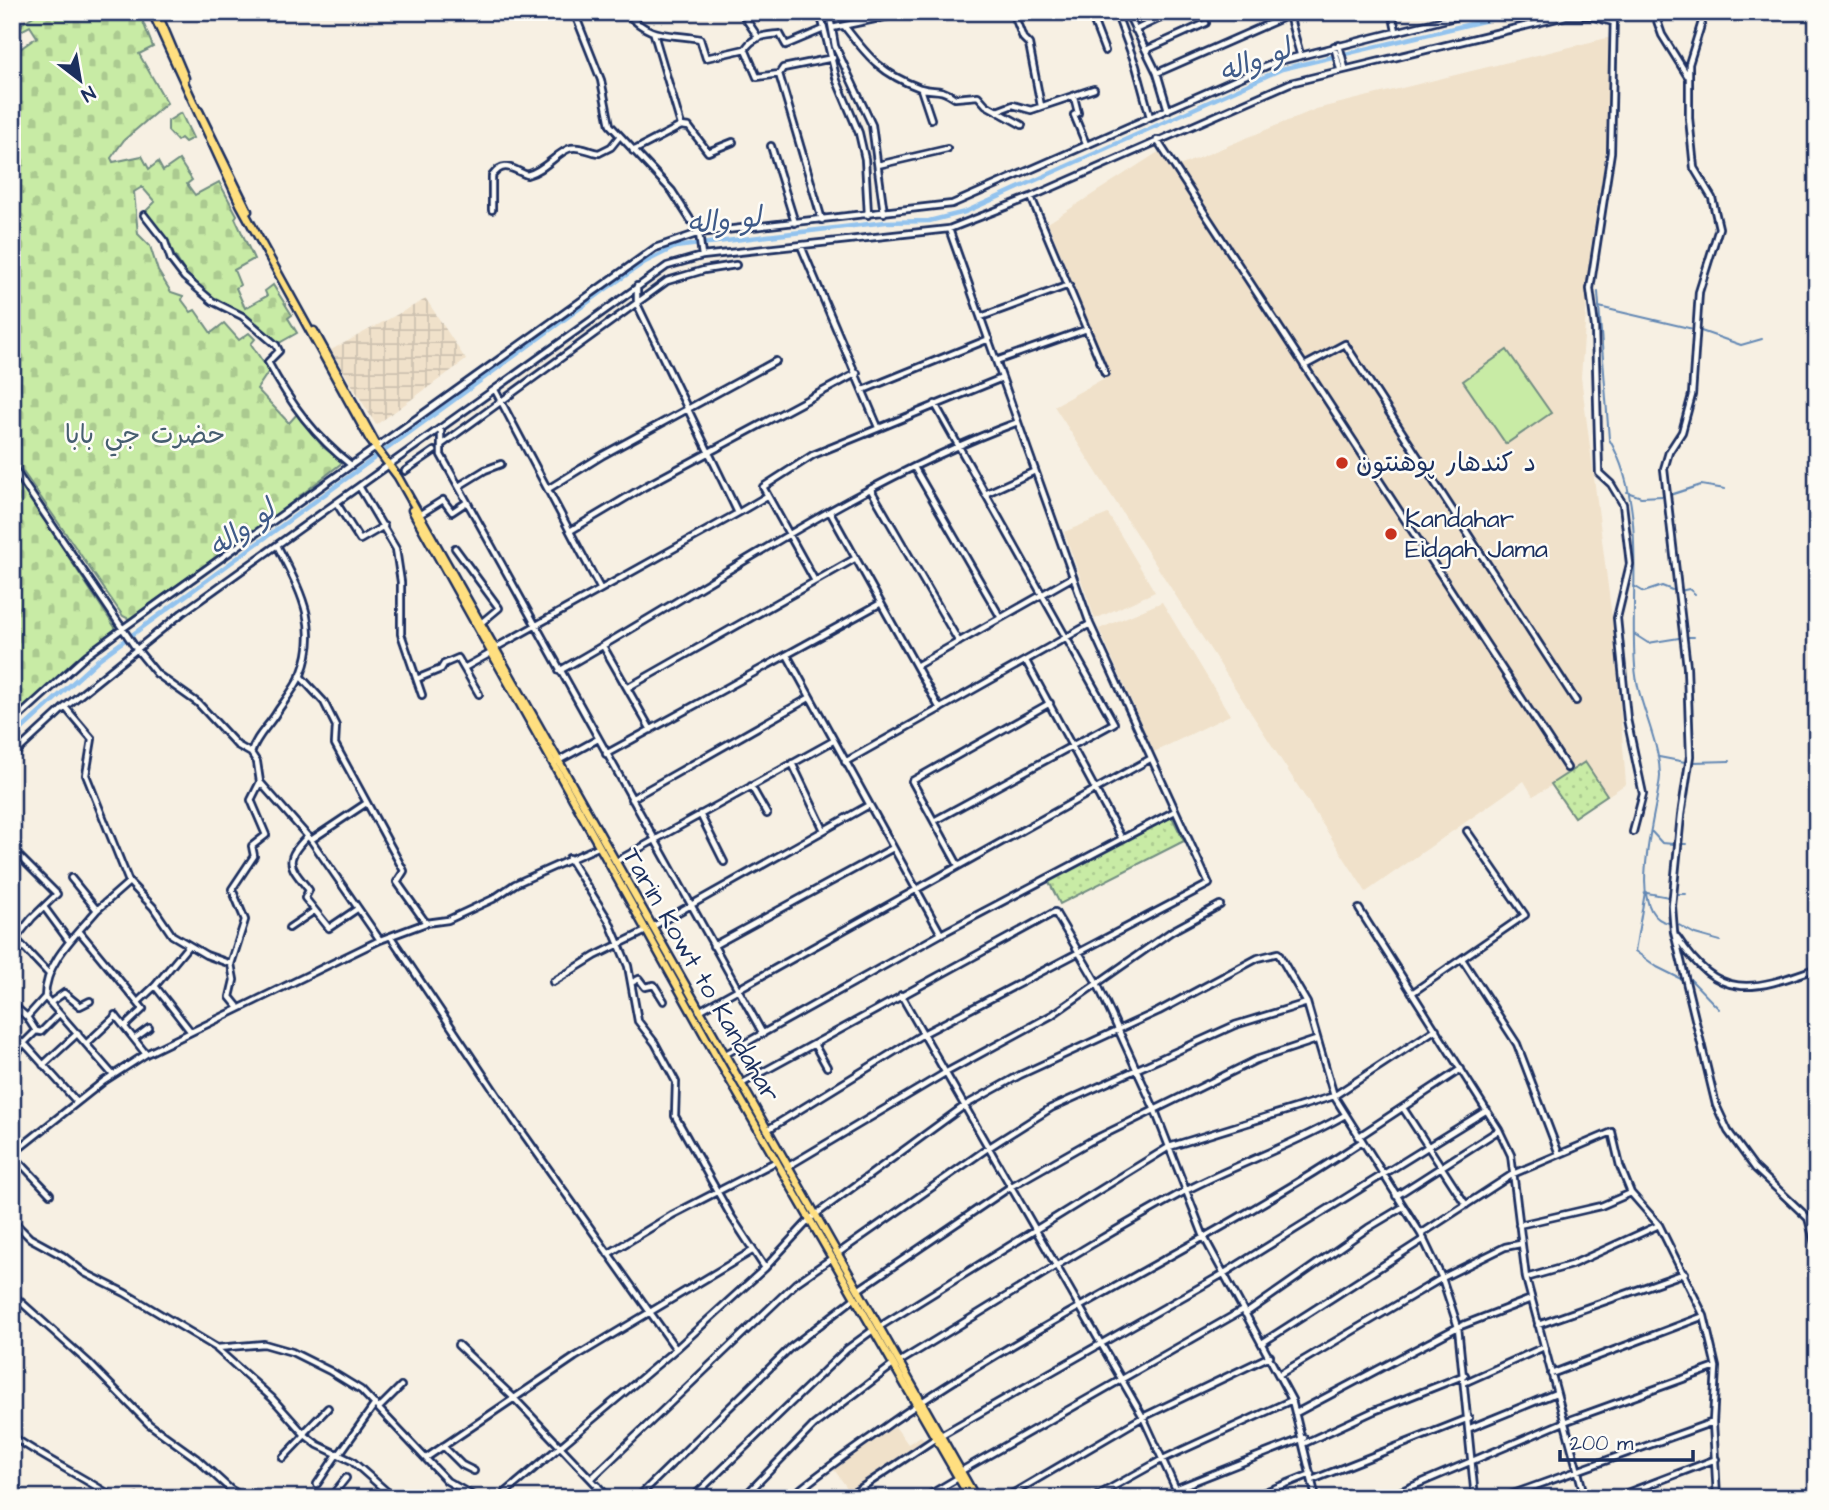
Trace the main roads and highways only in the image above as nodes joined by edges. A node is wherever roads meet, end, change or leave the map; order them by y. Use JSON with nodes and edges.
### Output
{"nodes":[{"id":1,"x":155,"y":12,"type":"edge"},
{"id":2,"x":391,"y":465,"type":"junction"},
{"id":3,"x":492,"y":651,"type":"junction"},
{"id":4,"x":555,"y":762,"type":"junction"},
{"id":5,"x":649,"y":929,"type":"junction"},
{"id":6,"x":726,"y":1066,"type":"junction"},
{"id":7,"x":813,"y":1216,"type":"junction"},
{"id":8,"x":960,"y":1474,"type":"junction"},
{"id":9,"x":970,"y":1498,"type":"edge"},
{"id":10,"x":976,"y":1498,"type":"edge"}],
"edges":[{"from":1,"to":2,"type":"main road"},
{"from":2,"to":3,"type":"main road","name":"Tarin Kowt to Kandahar"},
{"from":2,"to":3,"type":"main road","name":"Tarin Kowt to Kandahar"},
{"from":3,"to":4,"type":"main road","name":"Tarin Kowt to Kandahar"},
{"from":4,"to":5,"type":"main road","name":"Tarin Kowt to Kandahar"},
{"from":4,"to":5,"type":"main road","name":"Tarin Kowt to Kandahar"},
{"from":5,"to":6,"type":"main road","name":"Tarin Kowt to Kandahar"},
{"from":5,"to":6,"type":"main road","name":"Tarin Kowt to Kandahar"},
{"from":6,"to":7,"type":"main road","name":"Tarin Kowt to Kandahar"},
{"from":6,"to":7,"type":"main road","name":"Tarin Kowt to Kandahar"},
{"from":7,"to":8,"type":"main road","name":"Tarin Kowt to Kandahar"},
{"from":8,"to":9,"type":"main road","name":"Tarin Kowt to Kandahar"},
{"from":8,"to":10,"type":"main road","name":"Tarin Kowt to Kandahar"}]}
